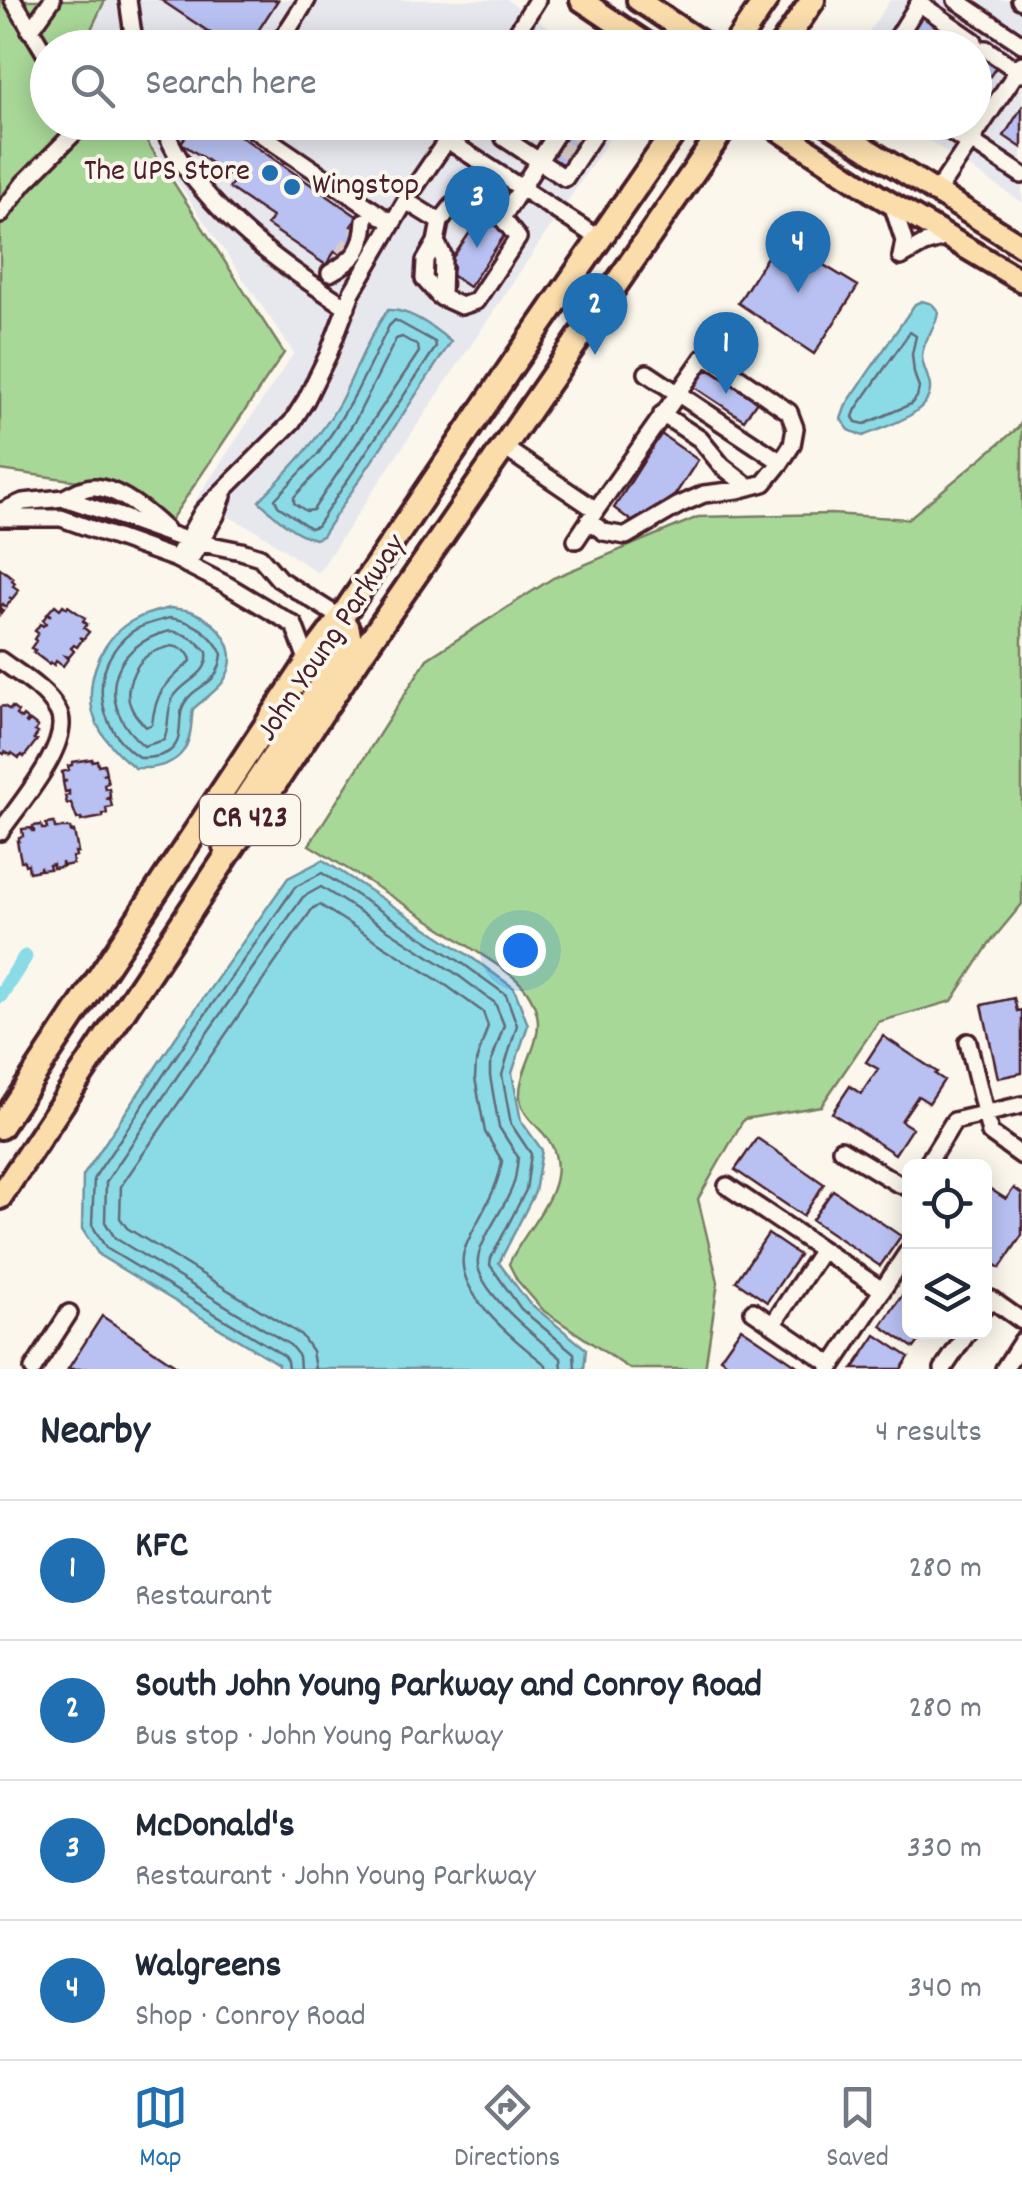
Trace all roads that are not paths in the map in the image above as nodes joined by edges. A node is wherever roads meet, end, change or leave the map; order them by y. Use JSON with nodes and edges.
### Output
{"nodes":[{"id":1,"x":13,"y":0,"type":"edge"},
{"id":2,"x":52,"y":0,"type":"edge"},
{"id":3,"x":128,"y":0,"type":"edge"},
{"id":4,"x":307,"y":0,"type":"edge"},
{"id":5,"x":537,"y":0,"type":"edge"},
{"id":6,"x":581,"y":0,"type":"edge"},
{"id":7,"x":638,"y":0,"type":"edge"},
{"id":8,"x":766,"y":0,"type":"edge"},
{"id":9,"x":813,"y":0,"type":"edge"},
{"id":10,"x":956,"y":0,"type":"edge"},
{"id":11,"x":31,"y":30,"type":"edge"},
{"id":12,"x":132,"y":30,"type":"edge"},
{"id":13,"x":288,"y":30,"type":"edge"},
{"id":14,"x":518,"y":30,"type":"edge"},
{"id":15,"x":626,"y":30,"type":"edge"},
{"id":16,"x":683,"y":30,"type":"edge"},
{"id":17,"x":745,"y":30,"type":"edge"},
{"id":18,"x":792,"y":30,"type":"edge"},
{"id":19,"x":902,"y":30,"type":"edge"},
{"id":20,"x":958,"y":30,"type":"edge"},
{"id":21,"x":30,"y":32,"type":"edge"},
{"id":22,"x":1022,"y":44,"type":"edge"},
{"id":23,"x":992,"y":52,"type":"edge"},
{"id":24,"x":1020,"y":70,"type":"edge"},
{"id":25,"x":992,"y":110,"type":"edge"},
{"id":26,"x":67,"y":140,"type":"edge"},
{"id":27,"x":169,"y":140,"type":"edge"},
{"id":28,"x":265,"y":140,"type":"edge"},
{"id":29,"x":447,"y":140,"type":"joint"},
{"id":30,"x":507,"y":140,"type":"edge"},
{"id":31,"x":573,"y":140,"type":"edge"},
{"id":32,"x":573,"y":140,"type":"edge"},
{"id":33,"x":669,"y":140,"type":"edge"},
{"id":34,"x":716,"y":140,"type":"edge"},
{"id":35,"x":794,"y":140,"type":"edge"},
{"id":36,"x":852,"y":140,"type":"edge"},
{"id":37,"x":967,"y":140,"type":"edge"},
{"id":38,"x":970,"y":142,"type":"junction"},
{"id":39,"x":565,"y":150,"type":"junction"},
{"id":40,"x":539,"y":161,"type":"junction"},
{"id":41,"x":1022,"y":175,"type":"edge"},
{"id":42,"x":522,"y":187,"type":"junction"},
{"id":43,"x":936,"y":193,"type":"junction"},
{"id":44,"x":406,"y":201,"type":"junction"},
{"id":45,"x":892,"y":204,"type":"junction"},
{"id":46,"x":0,"y":215,"type":"edge"},
{"id":47,"x":502,"y":218,"type":"junction"},
{"id":48,"x":365,"y":221,"type":"junction"},
{"id":49,"x":440,"y":222,"type":"junction"},
{"id":50,"x":392,"y":224,"type":"junction"},
{"id":51,"x":946,"y":237,"type":"junction"},
{"id":52,"x":600,"y":239,"type":"junction"},
{"id":53,"x":1022,"y":246,"type":"edge"},
{"id":54,"x":342,"y":255,"type":"tunnel mouth"},
{"id":55,"x":330,"y":274,"type":"junction"},
{"id":56,"x":1022,"y":281,"type":"edge"},
{"id":57,"x":320,"y":290,"type":"junction"},
{"id":58,"x":347,"y":306,"type":"junction"},
{"id":59,"x":647,"y":373,"type":"dead end"},
{"id":60,"x":678,"y":392,"type":"junction"},
{"id":61,"x":662,"y":414,"type":"junction"},
{"id":62,"x":503,"y":447,"type":"junction"},
{"id":63,"x":781,"y":462,"type":"junction"},
{"id":64,"x":750,"y":487,"type":"junction"},
{"id":65,"x":71,"y":500,"type":"junction"},
{"id":66,"x":0,"y":515,"type":"edge"},
{"id":67,"x":592,"y":516,"type":"junction"},
{"id":68,"x":76,"y":523,"type":"junction"},
{"id":69,"x":186,"y":539,"type":"junction"},
{"id":70,"x":576,"y":540,"type":"dead end"},
{"id":71,"x":182,"y":562,"type":"junction"},
{"id":72,"x":380,"y":562,"type":"junction"},
{"id":73,"x":342,"y":618,"type":"junction"},
{"id":74,"x":363,"y":650,"type":"junction"},
{"id":75,"x":0,"y":660,"type":"edge"},
{"id":76,"x":308,"y":662,"type":"junction"},
{"id":77,"x":0,"y":832,"type":"edge"},
{"id":78,"x":219,"y":867,"type":"junction"},
{"id":79,"x":968,"y":1042,"type":"dead end"},
{"id":80,"x":1022,"y":1104,"type":"edge"},
{"id":81,"x":986,"y":1113,"type":"junction"},
{"id":82,"x":0,"y":1127,"type":"edge"},
{"id":83,"x":841,"y":1149,"type":"dead end"},
{"id":84,"x":1022,"y":1156,"type":"edge"},
{"id":85,"x":930,"y":1159,"type":"edge"},
{"id":86,"x":902,"y":1185,"type":"edge"},
{"id":87,"x":727,"y":1186,"type":"dead end"},
{"id":88,"x":0,"y":1197,"type":"edge"},
{"id":89,"x":822,"y":1250,"type":"junction"},
{"id":90,"x":902,"y":1260,"type":"edge"},
{"id":91,"x":882,"y":1290,"type":"junction"},
{"id":92,"x":992,"y":1299,"type":"edge"},
{"id":93,"x":753,"y":1311,"type":"dead end"},
{"id":94,"x":69,"y":1313,"type":"dead end"},
{"id":95,"x":1022,"y":1322,"type":"edge"},
{"id":96,"x":772,"y":1324,"type":"junction"},
{"id":97,"x":963,"y":1339,"type":"edge"},
{"id":98,"x":1022,"y":1341,"type":"edge"},
{"id":99,"x":831,"y":1367,"type":"edge"},
{"id":100,"x":32,"y":1369,"type":"edge"},
{"id":101,"x":943,"y":1369,"type":"edge"},
{"id":102,"x":1004,"y":1369,"type":"edge"}],
"edges":[{"from":1,"to":21,"type":"street"},
{"from":2,"to":11,"type":"street"},
{"from":3,"to":12,"type":"street"},
{"from":4,"to":13,"type":"street"},
{"from":5,"to":14,"type":"street"},
{"from":6,"to":15,"type":"main road"},
{"from":7,"to":16,"type":"main road"},
{"from":8,"to":17,"type":"highway"},
{"from":9,"to":18,"type":"highway"},
{"from":10,"to":22,"type":"street"},
{"from":19,"to":20,"type":"street"},
{"from":23,"to":24,"type":"street"},
{"from":24,"to":25,"type":"street"},
{"from":26,"to":46,"type":"street"},
{"from":27,"to":57,"type":"street"},
{"from":28,"to":48,"type":"street"},
{"from":29,"to":42,"type":"street"},
{"from":29,"to":44,"type":"street"},
{"from":30,"to":40,"type":"street"},
{"from":31,"to":39,"type":"street"},
{"from":32,"to":39,"type":"street"},
{"from":33,"to":52,"type":"highway","name":"John Young Parkway","number":"CR 423"},
{"from":34,"to":62,"type":"highway","name":"John Young Parkway","number":"CR 423"},
{"from":35,"to":45,"type":"main road"},
{"from":36,"to":43,"type":"main road"},
{"from":37,"to":38,"type":"street"},
{"from":38,"to":41,"type":"street"},
{"from":38,"to":43,"type":"street"},
{"from":39,"to":40,"type":"street"},
{"from":39,"to":40,"type":"street"},
{"from":40,"to":42,"type":"street"},
{"from":42,"to":47,"type":"street"},
{"from":42,"to":52,"type":"street"},
{"from":43,"to":53,"type":"main road"},
{"from":44,"to":49,"type":"street"},
{"from":44,"to":50,"type":"street"},
{"from":45,"to":51,"type":"main road"},
{"from":45,"to":51,"type":"street"},
{"from":47,"to":49,"type":"street"},
{"from":47,"to":49,"type":"street"},
{"from":48,"to":50,"type":"street"},
{"from":48,"to":55,"type":"street"},
{"from":50,"to":58,"type":"street"},
{"from":51,"to":56,"type":"main road"},
{"from":52,"to":72,"type":"highway","name":"John Young Parkway","number":"CR 423"},
{"from":54,"to":55,"type":"street"},
{"from":55,"to":57,"type":"street"},
{"from":57,"to":58,"type":"street"},
{"from":58,"to":69,"type":"street"},
{"from":59,"to":60,"type":"street"},
{"from":60,"to":61,"type":"street"},
{"from":60,"to":63,"type":"street"},
{"from":60,"to":63,"type":"street"},
{"from":61,"to":64,"type":"street"},
{"from":61,"to":67,"type":"street"},
{"from":62,"to":67,"type":"street"},
{"from":62,"to":74,"type":"highway","name":"John Young Parkway","number":"CR 423"},
{"from":63,"to":64,"type":"street"},
{"from":64,"to":67,"type":"street"},
{"from":65,"to":66,"type":"street"},
{"from":65,"to":68,"type":"street"},
{"from":65,"to":69,"type":"street"},
{"from":65,"to":69,"type":"street"},
{"from":66,"to":68,"type":"street"},
{"from":67,"to":70,"type":"street"},
{"from":68,"to":71,"type":"street"},
{"from":69,"to":71,"type":"street"},
{"from":69,"to":73,"type":"street"},
{"from":71,"to":76,"type":"street"},
{"from":72,"to":73,"type":"highway","name":"John Young Parkway","number":"CR 423"},
{"from":72,"to":74,"type":"highway"},
{"from":73,"to":76,"type":"highway","name":"John Young Parkway","number":"CR 423"},
{"from":73,"to":78,"type":"highway"},
{"from":74,"to":78,"type":"highway","name":"John Young Parkway","number":"CR 423"},
{"from":75,"to":77,"type":"street"},
{"from":76,"to":82,"type":"highway","name":"John Young Parkway","number":"CR 423"},
{"from":78,"to":88,"type":"highway","name":"John Young Parkway","number":"CR 423"},
{"from":79,"to":81,"type":"street"},
{"from":80,"to":81,"type":"street"},
{"from":81,"to":84,"type":"street"},
{"from":81,"to":85,"type":"street"},
{"from":83,"to":86,"type":"street"},
{"from":87,"to":89,"type":"street"},
{"from":89,"to":91,"type":"street"},
{"from":89,"to":96,"type":"street"},
{"from":90,"to":91,"type":"street"},
{"from":91,"to":99,"type":"street"},
{"from":92,"to":95,"type":"street"},
{"from":93,"to":96,"type":"street"},
{"from":94,"to":100,"type":"street"},
{"from":96,"to":99,"type":"street"},
{"from":97,"to":101,"type":"street"},
{"from":98,"to":102,"type":"street"}]}
